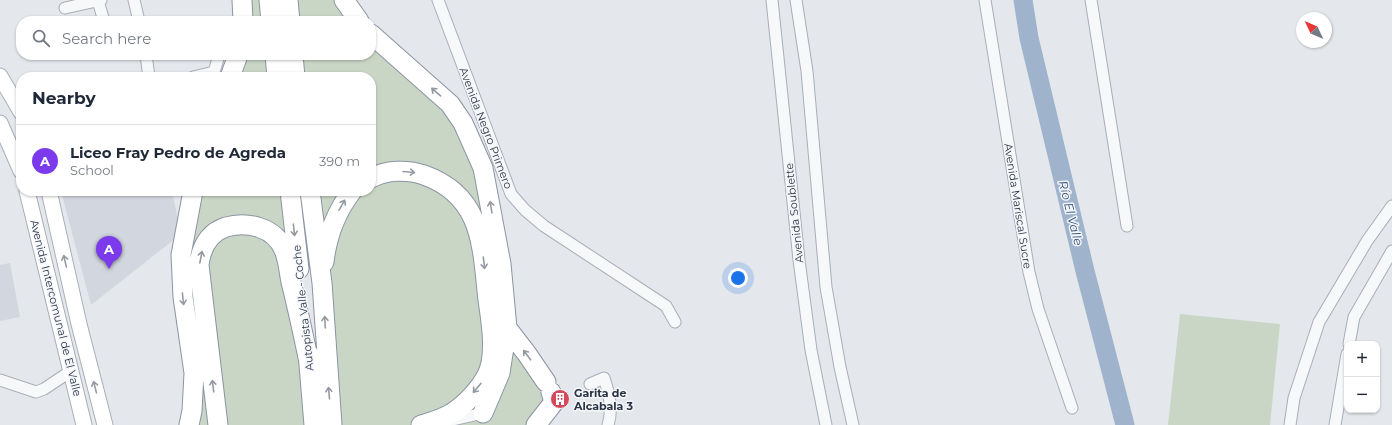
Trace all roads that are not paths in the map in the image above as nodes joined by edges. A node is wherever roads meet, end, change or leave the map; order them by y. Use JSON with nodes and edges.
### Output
{"nodes":[{"id":1,"x":100,"y":0,"type":"edge"},
{"id":2,"x":136,"y":0,"type":"edge"},
{"id":3,"x":242,"y":0,"type":"edge"},
{"id":4,"x":269,"y":0,"type":"edge"},
{"id":5,"x":288,"y":0,"type":"edge"},
{"id":6,"x":344,"y":0,"type":"edge"},
{"id":7,"x":438,"y":0,"type":"edge"},
{"id":8,"x":772,"y":0,"type":"edge"},
{"id":9,"x":796,"y":0,"type":"edge"},
{"id":10,"x":985,"y":0,"type":"edge"},
{"id":11,"x":1091,"y":0,"type":"edge"},
{"id":12,"x":65,"y":8,"type":"dead end"},
{"id":13,"x":103,"y":16,"type":"edge"},
{"id":14,"x":138,"y":16,"type":"edge"},
{"id":15,"x":243,"y":16,"type":"edge"},
{"id":16,"x":271,"y":16,"type":"edge"},
{"id":17,"x":290,"y":16,"type":"edge"},
{"id":18,"x":355,"y":16,"type":"edge"},
{"id":19,"x":376,"y":38,"type":"edge"},
{"id":20,"x":147,"y":60,"type":"edge"},
{"id":21,"x":218,"y":60,"type":"edge"},
{"id":22,"x":236,"y":60,"type":"edge"},
{"id":23,"x":275,"y":60,"type":"edge"},
{"id":24,"x":293,"y":60,"type":"edge"},
{"id":25,"x":148,"y":72,"type":"edge"},
{"id":26,"x":214,"y":72,"type":"edge"},
{"id":27,"x":232,"y":72,"type":"edge"},
{"id":28,"x":277,"y":72,"type":"edge"},
{"id":29,"x":295,"y":72,"type":"edge"},
{"id":30,"x":0,"y":76,"type":"edge"},
{"id":31,"x":16,"y":103,"type":"edge"},
{"id":32,"x":0,"y":123,"type":"edge"},
{"id":33,"x":16,"y":160,"type":"edge"},
{"id":34,"x":376,"y":175,"type":"edge"},
{"id":35,"x":28,"y":196,"type":"edge"},
{"id":36,"x":50,"y":196,"type":"edge"},
{"id":37,"x":192,"y":196,"type":"edge"},
{"id":38,"x":291,"y":196,"type":"edge"},
{"id":39,"x":311,"y":196,"type":"edge"},
{"id":40,"x":349,"y":196,"type":"edge"},
{"id":41,"x":1390,"y":210,"type":"edge"},
{"id":42,"x":1127,"y":226,"type":"dead end"},
{"id":43,"x":1392,"y":251,"type":"edge"},
{"id":44,"x":322,"y":283,"type":"junction"},
{"id":45,"x":675,"y":322,"type":"dead end"},
{"id":46,"x":507,"y":328,"type":"junction"},
{"id":47,"x":1350,"y":341,"type":"edge"},
{"id":48,"x":310,"y":366,"type":"junction"},
{"id":49,"x":71,"y":372,"type":"junction"},
{"id":50,"x":1344,"y":372,"type":"edge"},
{"id":51,"x":0,"y":380,"type":"edge"},
{"id":52,"x":590,"y":384,"type":"dead end"},
{"id":53,"x":1072,"y":408,"type":"dead end"},
{"id":54,"x":483,"y":413,"type":"joint"},
{"id":55,"x":84,"y":425,"type":"edge"},
{"id":56,"x":105,"y":425,"type":"edge"},
{"id":57,"x":188,"y":425,"type":"edge"},
{"id":58,"x":218,"y":425,"type":"edge"},
{"id":59,"x":314,"y":425,"type":"edge"},
{"id":60,"x":332,"y":425,"type":"edge"},
{"id":61,"x":421,"y":425,"type":"edge"},
{"id":62,"x":433,"y":425,"type":"edge"},
{"id":63,"x":536,"y":425,"type":"edge"},
{"id":64,"x":608,"y":425,"type":"edge"},
{"id":65,"x":826,"y":425,"type":"edge"},
{"id":66,"x":853,"y":425,"type":"edge"},
{"id":67,"x":1290,"y":425,"type":"edge"},
{"id":68,"x":1335,"y":425,"type":"edge"}],
"edges":[{"from":1,"to":12,"type":"street"},
{"from":1,"to":13,"type":"street"},
{"from":2,"to":14,"type":"street"},
{"from":3,"to":15,"type":"highway"},
{"from":4,"to":16,"type":"highway"},
{"from":5,"to":17,"type":"highway"},
{"from":6,"to":18,"type":"highway"},
{"from":7,"to":45,"type":"street","name":"Avenida Negro Primero"},
{"from":8,"to":65,"type":"street","name":"Avenida Soublette"},
{"from":9,"to":66,"type":"street"},
{"from":10,"to":53,"type":"street","name":"Avenida Mariscal Sucre"},
{"from":11,"to":42,"type":"street"},
{"from":46,"to":19,"type":"highway","one_way":true},
{"from":20,"to":25,"type":"street"},
{"from":21,"to":26,"type":"street"},
{"from":22,"to":27,"type":"highway"},
{"from":23,"to":28,"type":"highway"},
{"from":24,"to":29,"type":"highway"},
{"from":30,"to":31,"type":"main road"},
{"from":32,"to":33,"type":"main road"},
{"from":34,"to":61,"type":"highway","one_way":true},
{"from":35,"to":49,"type":"main road","name":"Avenida Intercomunal de El Valle"},
{"from":56,"to":36,"type":"main road","name":"Avenida Intercomunal de El Valle","one_way":true},
{"from":37,"to":57,"type":"highway","one_way":true},
{"from":38,"to":48,"type":"highway","name":"Autopista Valle - Coche","one_way":true},
{"from":39,"to":44,"type":"highway","name":"Autopista Valle - Coche"},
{"from":44,"to":40,"type":"highway","one_way":true},
{"from":41,"to":67,"type":"street"},
{"from":43,"to":47,"type":"street"},
{"from":60,"to":44,"type":"highway","name":"Autopista Valle - Coche","one_way":true},
{"from":46,"to":54,"type":"highway"},
{"from":63,"to":46,"type":"highway","one_way":true},
{"from":58,"to":48,"type":"highway","one_way":true},
{"from":48,"to":59,"type":"highway","name":"Autopista Valle - Coche"},
{"from":49,"to":51,"type":"street"},
{"from":49,"to":55,"type":"main road","name":"Avenida Intercomunal de El Valle"},
{"from":50,"to":68,"type":"street"},
{"from":52,"to":64,"type":"street"},
{"from":54,"to":62,"type":"street"}]}
